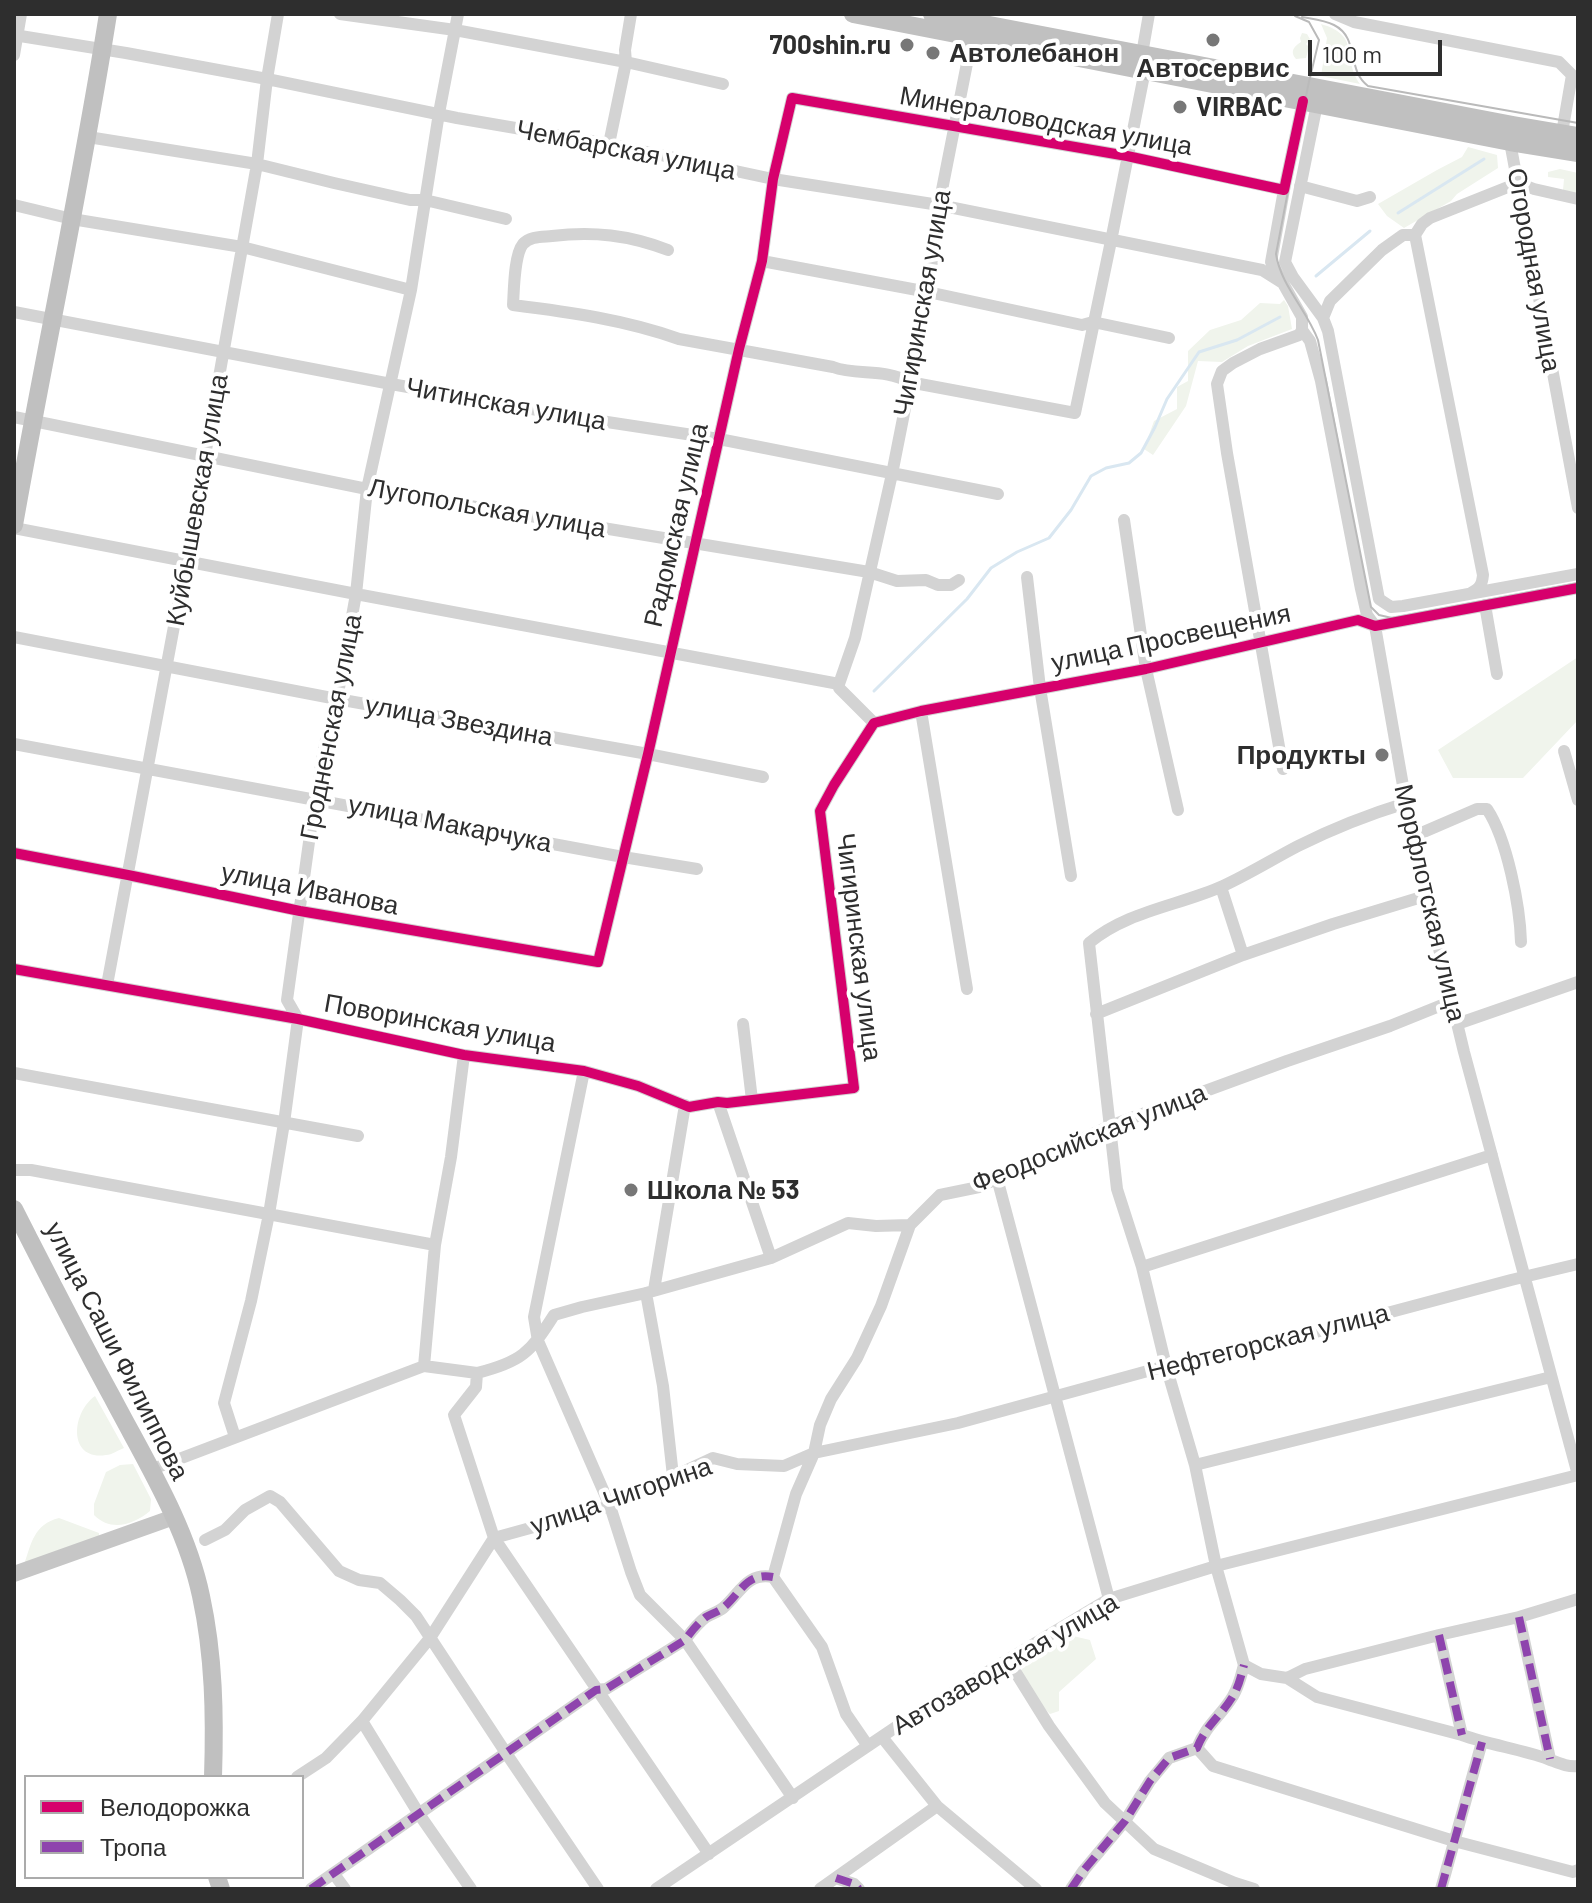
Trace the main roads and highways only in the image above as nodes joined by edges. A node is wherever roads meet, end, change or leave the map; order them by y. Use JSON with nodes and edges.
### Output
{"nodes":[{"id":1,"x":108,"y":14,"type":"edge"},
{"id":2,"x":853,"y":14,"type":"edge"},
{"id":3,"x":932,"y":14,"type":"edge"},
{"id":4,"x":974,"y":25,"type":"edge"},
{"id":5,"x":1144,"y":62,"type":"junction"},
{"id":6,"x":1512,"y":134,"type":"junction"},
{"id":7,"x":1570,"y":134,"type":"edge"},
{"id":8,"x":1578,"y":153,"type":"edge"},
{"id":9,"x":23,"y":419,"type":"edge"},
{"id":10,"x":14,"y":527,"type":"edge"},
{"id":11,"x":14,"y":1209,"type":"edge"},
{"id":12,"x":174,"y":1517,"type":"junction"},
{"id":13,"x":14,"y":1574,"type":"edge"},
{"id":14,"x":213,"y":1775,"type":"edge"}],
"edges":[{"from":1,"to":9,"type":"highway"},
{"from":2,"to":4,"type":"highway"},
{"from":3,"to":4,"type":"highway"},
{"from":4,"to":5,"type":"highway"},
{"from":5,"to":6,"type":"highway"},
{"from":5,"to":6,"type":"highway"},
{"from":6,"to":7,"type":"highway"},
{"from":6,"to":8,"type":"highway"},
{"from":9,"to":10,"type":"highway"},
{"from":11,"to":12,"type":"highway","name":"улица Саши Филиппова"},
{"from":12,"to":13,"type":"main road"},
{"from":12,"to":14,"type":"highway","name":"улица Саши Филиппова"}]}
